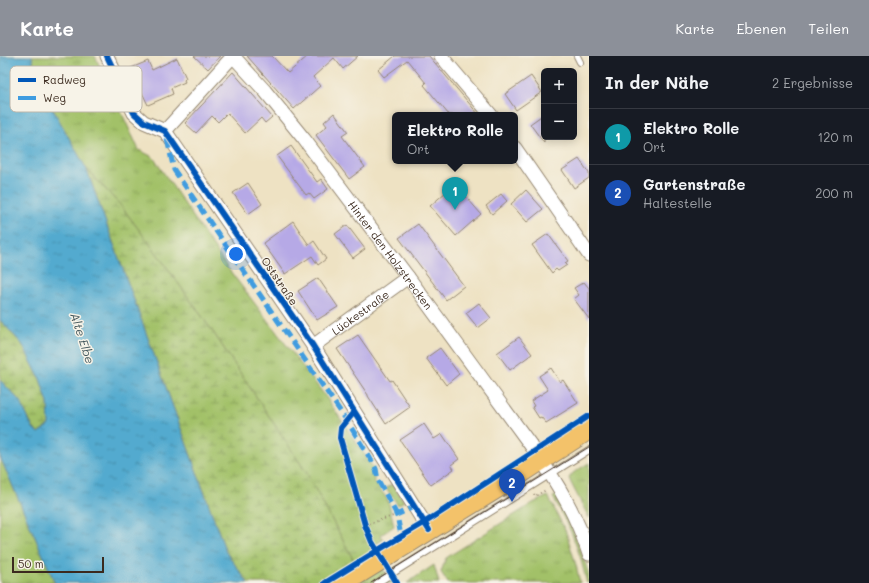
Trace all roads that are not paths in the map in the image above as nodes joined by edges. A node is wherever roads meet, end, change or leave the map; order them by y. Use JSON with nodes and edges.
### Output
{"nodes":[{"id":1,"x":107,"y":56,"type":"edge"},
{"id":2,"x":233,"y":56,"type":"edge"},
{"id":3,"x":441,"y":56,"type":"edge"},
{"id":4,"x":112,"y":66,"type":"edge"},
{"id":5,"x":134,"y":112,"type":"edge"},
{"id":6,"x":488,"y":112,"type":"edge"},
{"id":7,"x":165,"y":131,"type":"junction"},
{"id":8,"x":518,"y":152,"type":"edge"},
{"id":9,"x":588,"y":252,"type":"edge"},
{"id":10,"x":408,"y":277,"type":"junction"},
{"id":11,"x":313,"y":346,"type":"junction"},
{"id":12,"x":589,"y":429,"type":"edge"},
{"id":13,"x":589,"y":450,"type":"edge"},
{"id":14,"x":546,"y":467,"type":"junction"},
{"id":15,"x":429,"y":530,"type":"junction"},
{"id":16,"x":589,"y":554,"type":"edge"},
{"id":17,"x":395,"y":561,"type":"junction"},
{"id":18,"x":343,"y":583,"type":"edge"},
{"id":19,"x":377,"y":583,"type":"edge"}],
"edges":[{"from":1,"to":4,"type":"street"},
{"from":2,"to":7,"type":"street"},
{"from":2,"to":10,"type":"street","name":"Hinter den Holzstrecken"},
{"from":3,"to":6,"type":"street"},
{"from":5,"to":7,"type":"street"},
{"from":7,"to":11,"type":"street","name":"Oststraße"},
{"from":8,"to":9,"type":"street"},
{"from":10,"to":11,"type":"street","name":"Lückestraße"},
{"from":10,"to":14,"type":"street","name":"Hinter den Holzstrecken"},
{"from":11,"to":15,"type":"street","name":"Oststraße"},
{"from":12,"to":14,"type":"main road"},
{"from":13,"to":14,"type":"lane"},
{"from":14,"to":15,"type":"main road"},
{"from":14,"to":16,"type":"street","name":"Hinter den Holzstrecken"},
{"from":14,"to":17,"type":"lane"},
{"from":15,"to":17,"type":"main road"},
{"from":17,"to":18,"type":"main road"},
{"from":17,"to":19,"type":"lane"}]}
